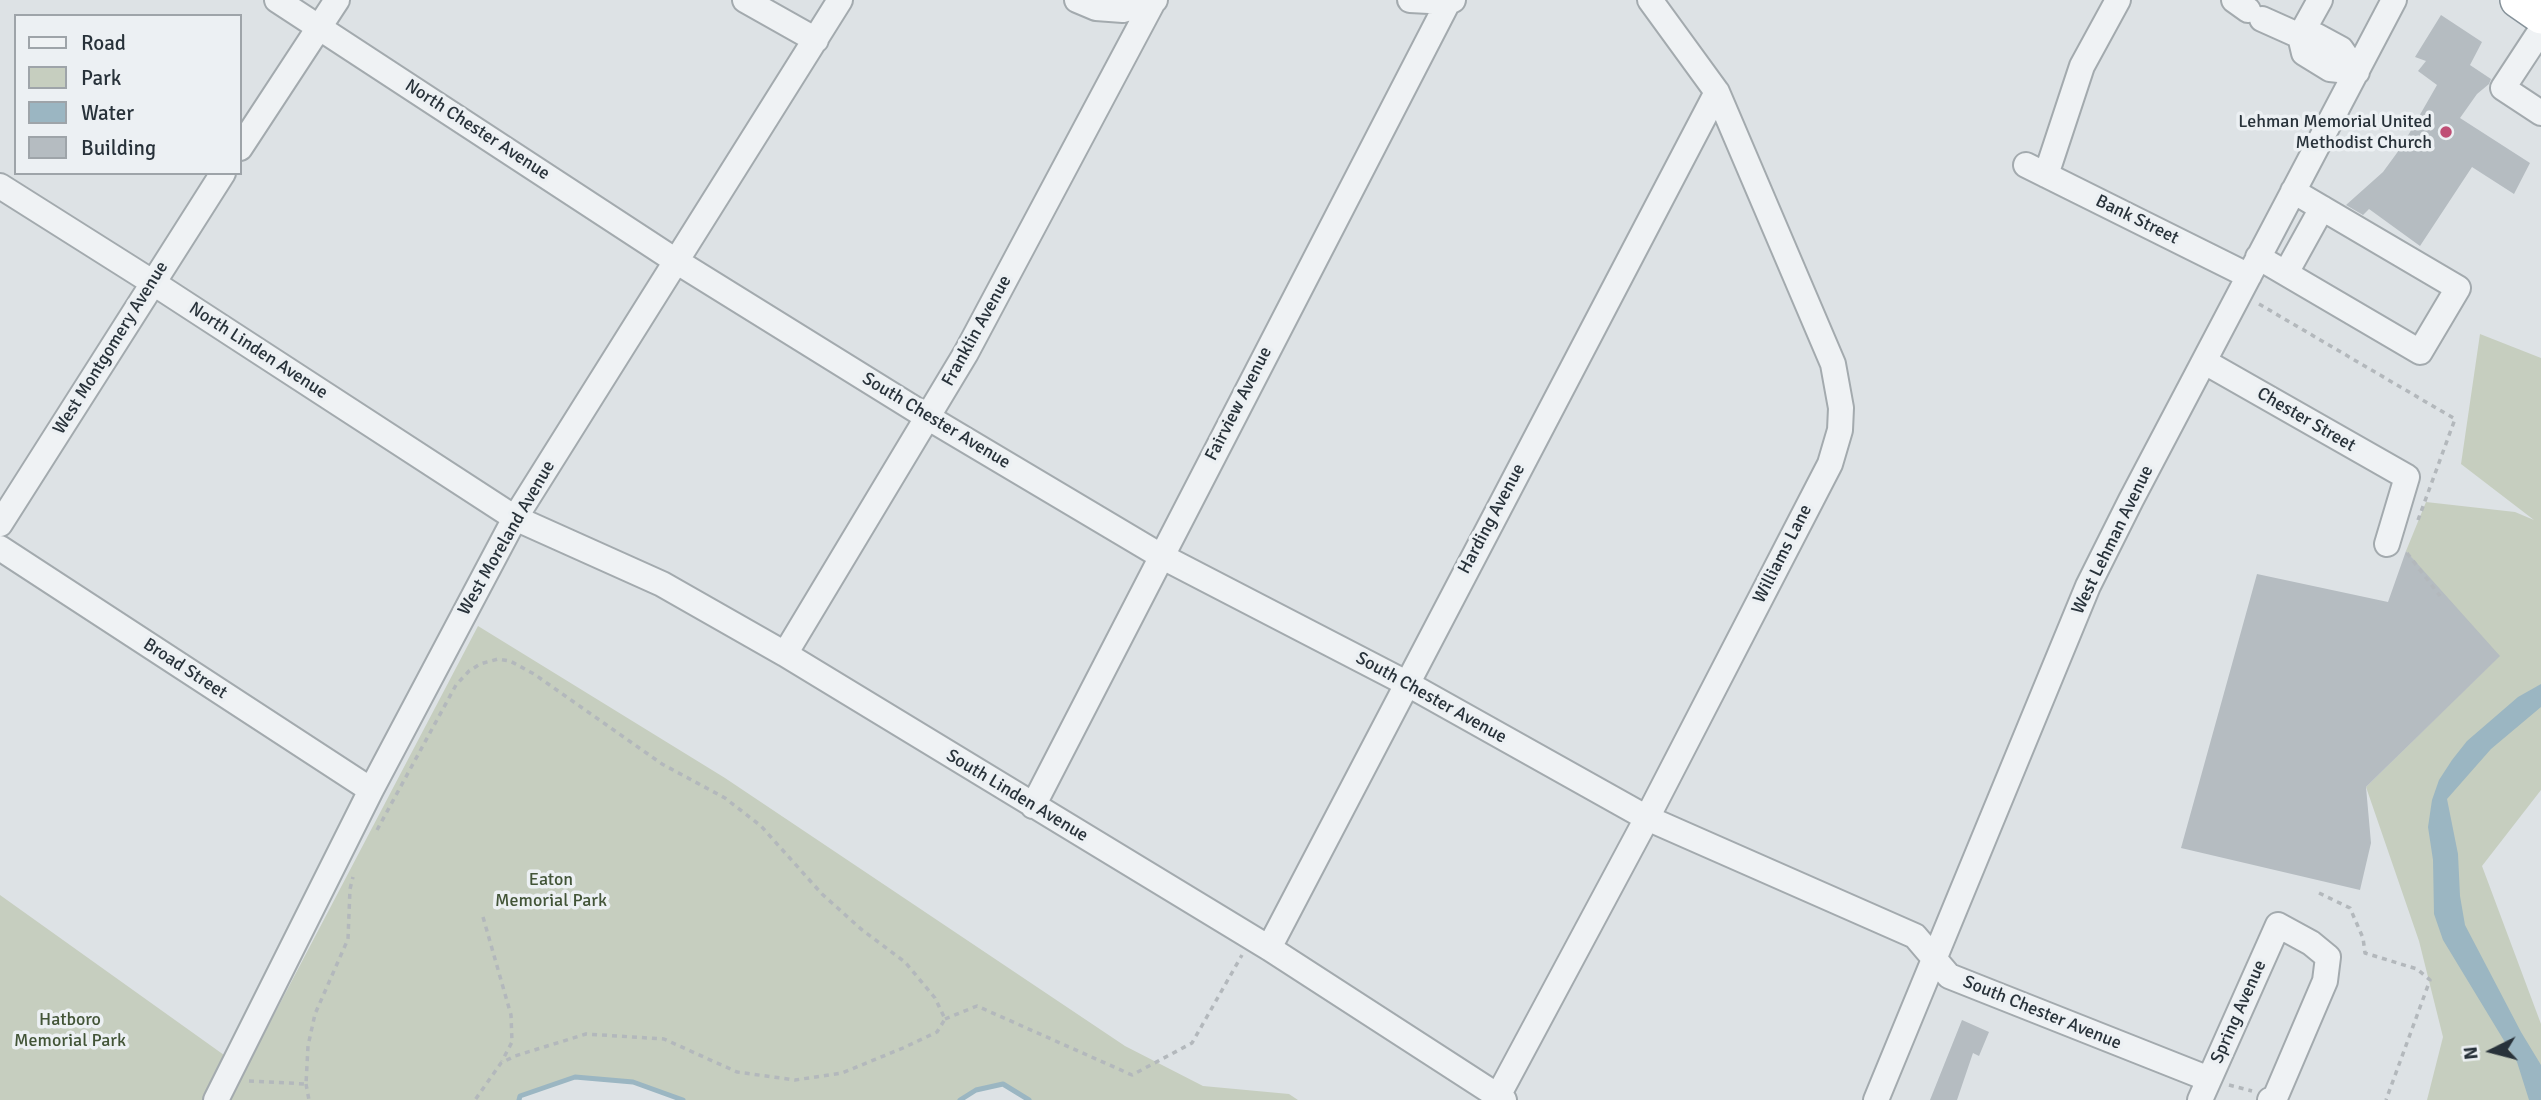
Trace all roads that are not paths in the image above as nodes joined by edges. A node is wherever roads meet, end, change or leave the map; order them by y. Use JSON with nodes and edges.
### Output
{"nodes":[{"id":1,"x":277,"y":0,"type":"edge"},
{"id":2,"x":337,"y":0,"type":"edge"},
{"id":3,"x":745,"y":0,"type":"edge"},
{"id":4,"x":840,"y":0,"type":"edge"},
{"id":5,"x":1077,"y":0,"type":"edge"},
{"id":6,"x":1155,"y":0,"type":"edge"},
{"id":7,"x":1410,"y":0,"type":"edge"},
{"id":8,"x":1650,"y":0,"type":"edge"},
{"id":9,"x":2118,"y":0,"type":"edge"},
{"id":10,"x":2320,"y":0,"type":"edge"},
{"id":11,"x":2394,"y":0,"type":"edge"},
{"id":12,"x":2519,"y":0,"type":"edge"},
{"id":13,"x":1450,"y":1,"type":"edge"},
{"id":14,"x":2248,"y":10,"type":"edge"},
{"id":15,"x":2541,"y":16,"type":"edge"},
{"id":16,"x":319,"y":27,"type":"junction"},
{"id":17,"x":2541,"y":30,"type":"edge"},
{"id":18,"x":2300,"y":36,"type":"junction"},
{"id":19,"x":816,"y":40,"type":"junction"},
{"id":20,"x":2357,"y":72,"type":"junction"},
{"id":21,"x":1717,"y":92,"type":"junction"},
{"id":22,"x":2541,"y":113,"type":"edge"},
{"id":23,"x":242,"y":145,"type":"edge"},
{"id":24,"x":222,"y":175,"type":"edge"},
{"id":25,"x":0,"y":186,"type":"edge"},
{"id":26,"x":2293,"y":191,"type":"junction"},
{"id":27,"x":2322,"y":208,"type":"junction"},
{"id":28,"x":676,"y":261,"type":"junction"},
{"id":29,"x":2286,"y":273,"type":"junction"},
{"id":30,"x":2249,"y":275,"type":"junction"},
{"id":31,"x":152,"y":282,"type":"junction"},
{"id":32,"x":2205,"y":362,"type":"junction"},
{"id":33,"x":929,"y":418,"type":"junction"},
{"id":34,"x":514,"y":517,"type":"junction"},
{"id":35,"x":0,"y":524,"type":"edge"},
{"id":36,"x":0,"y":548,"type":"edge"},
{"id":37,"x":2396,"y":548,"type":"road end"},
{"id":38,"x":1161,"y":556,"type":"junction"},
{"id":39,"x":785,"y":654,"type":"junction"},
{"id":40,"x":1406,"y":683,"type":"junction"},
{"id":41,"x":371,"y":790,"type":"junction"},
{"id":42,"x":1033,"y":806,"type":"junction"},
{"id":43,"x":1647,"y":818,"type":"junction"},
{"id":44,"x":1261,"y":943,"type":"junction"},
{"id":45,"x":1935,"y":962,"type":"junction"},
{"id":46,"x":221,"y":1090,"type":"edge"},
{"id":47,"x":2203,"y":1095,"type":"edge"},
{"id":48,"x":1501,"y":1098,"type":"edge"},
{"id":49,"x":2273,"y":1099,"type":"edge"},
{"id":50,"x":1876,"y":1100,"type":"edge"}],
"edges":[{"from":1,"to":16,"type":"street","name":"North Chester Avenue"},
{"from":2,"to":16,"type":"street"},
{"from":3,"to":19,"type":"street"},
{"from":4,"to":19,"type":"street","name":"West Moreland Avenue"},
{"from":5,"to":6,"type":"street"},
{"from":6,"to":33,"type":"street","name":"Franklin Avenue"},
{"from":7,"to":13,"type":"street"},
{"from":8,"to":21,"type":"street","name":"Williams Lane"},
{"from":9,"to":30,"type":"street","name":"Bank Street"},
{"from":10,"to":18,"type":"street"},
{"from":11,"to":20,"type":"street","name":"West Lehman Avenue"},
{"from":12,"to":15,"type":"highway"},
{"from":13,"to":38,"type":"street","name":"Fairview Avenue"},
{"from":14,"to":18,"type":"street"},
{"from":16,"to":23,"type":"street"},
{"from":16,"to":28,"type":"street","name":"North Chester Avenue"},
{"from":17,"to":22,"type":"street"},
{"from":18,"to":20,"type":"street"},
{"from":19,"to":28,"type":"street","name":"West Moreland Avenue"},
{"from":20,"to":26,"type":"street","name":"West Lehman Avenue"},
{"from":21,"to":40,"type":"street","name":"Harding Avenue"},
{"from":21,"to":43,"type":"street","name":"Williams Lane"},
{"from":24,"to":31,"type":"street","name":"West Montgomery Avenue"},
{"from":25,"to":31,"type":"street","name":"North Linden Avenue"},
{"from":26,"to":27,"type":"street"},
{"from":26,"to":30,"type":"street","name":"West Lehman Avenue"},
{"from":27,"to":29,"type":"street"},
{"from":27,"to":29,"type":"street","name":"Bank Street"},
{"from":28,"to":33,"type":"street","name":"South Chester Avenue"},
{"from":28,"to":34,"type":"street","name":"West Moreland Avenue"},
{"from":29,"to":30,"type":"street","name":"Bank Street"},
{"from":30,"to":32,"type":"street","name":"West Lehman Avenue"},
{"from":31,"to":34,"type":"street","name":"North Linden Avenue"},
{"from":31,"to":35,"type":"street","name":"West Montgomery Avenue"},
{"from":32,"to":37,"type":"street","name":"Chester Street"},
{"from":32,"to":45,"type":"street","name":"West Lehman Avenue"},
{"from":33,"to":38,"type":"street","name":"South Chester Avenue"},
{"from":33,"to":39,"type":"street","name":"Franklin Avenue"},
{"from":34,"to":39,"type":"street","name":"South Linden Avenue"},
{"from":34,"to":41,"type":"street","name":"West Moreland Avenue"},
{"from":36,"to":41,"type":"street","name":"Broad Street"},
{"from":38,"to":40,"type":"street","name":"South Chester Avenue"},
{"from":38,"to":42,"type":"street","name":"Fairview Avenue"},
{"from":39,"to":42,"type":"street","name":"South Linden Avenue"},
{"from":40,"to":43,"type":"street","name":"South Chester Avenue"},
{"from":40,"to":44,"type":"street","name":"Harding Avenue"},
{"from":41,"to":46,"type":"street","name":"West Moreland Avenue"},
{"from":42,"to":44,"type":"street","name":"South Linden Avenue"},
{"from":43,"to":45,"type":"street","name":"South Chester Avenue"},
{"from":43,"to":48,"type":"street","name":"Williams Lane"},
{"from":44,"to":48,"type":"street","name":"South Linden Avenue"},
{"from":45,"to":47,"type":"street","name":"South Chester Avenue"},
{"from":45,"to":50,"type":"street","name":"West Lehman Avenue"},
{"from":47,"to":49,"type":"street","name":"Spring Avenue"}]}
